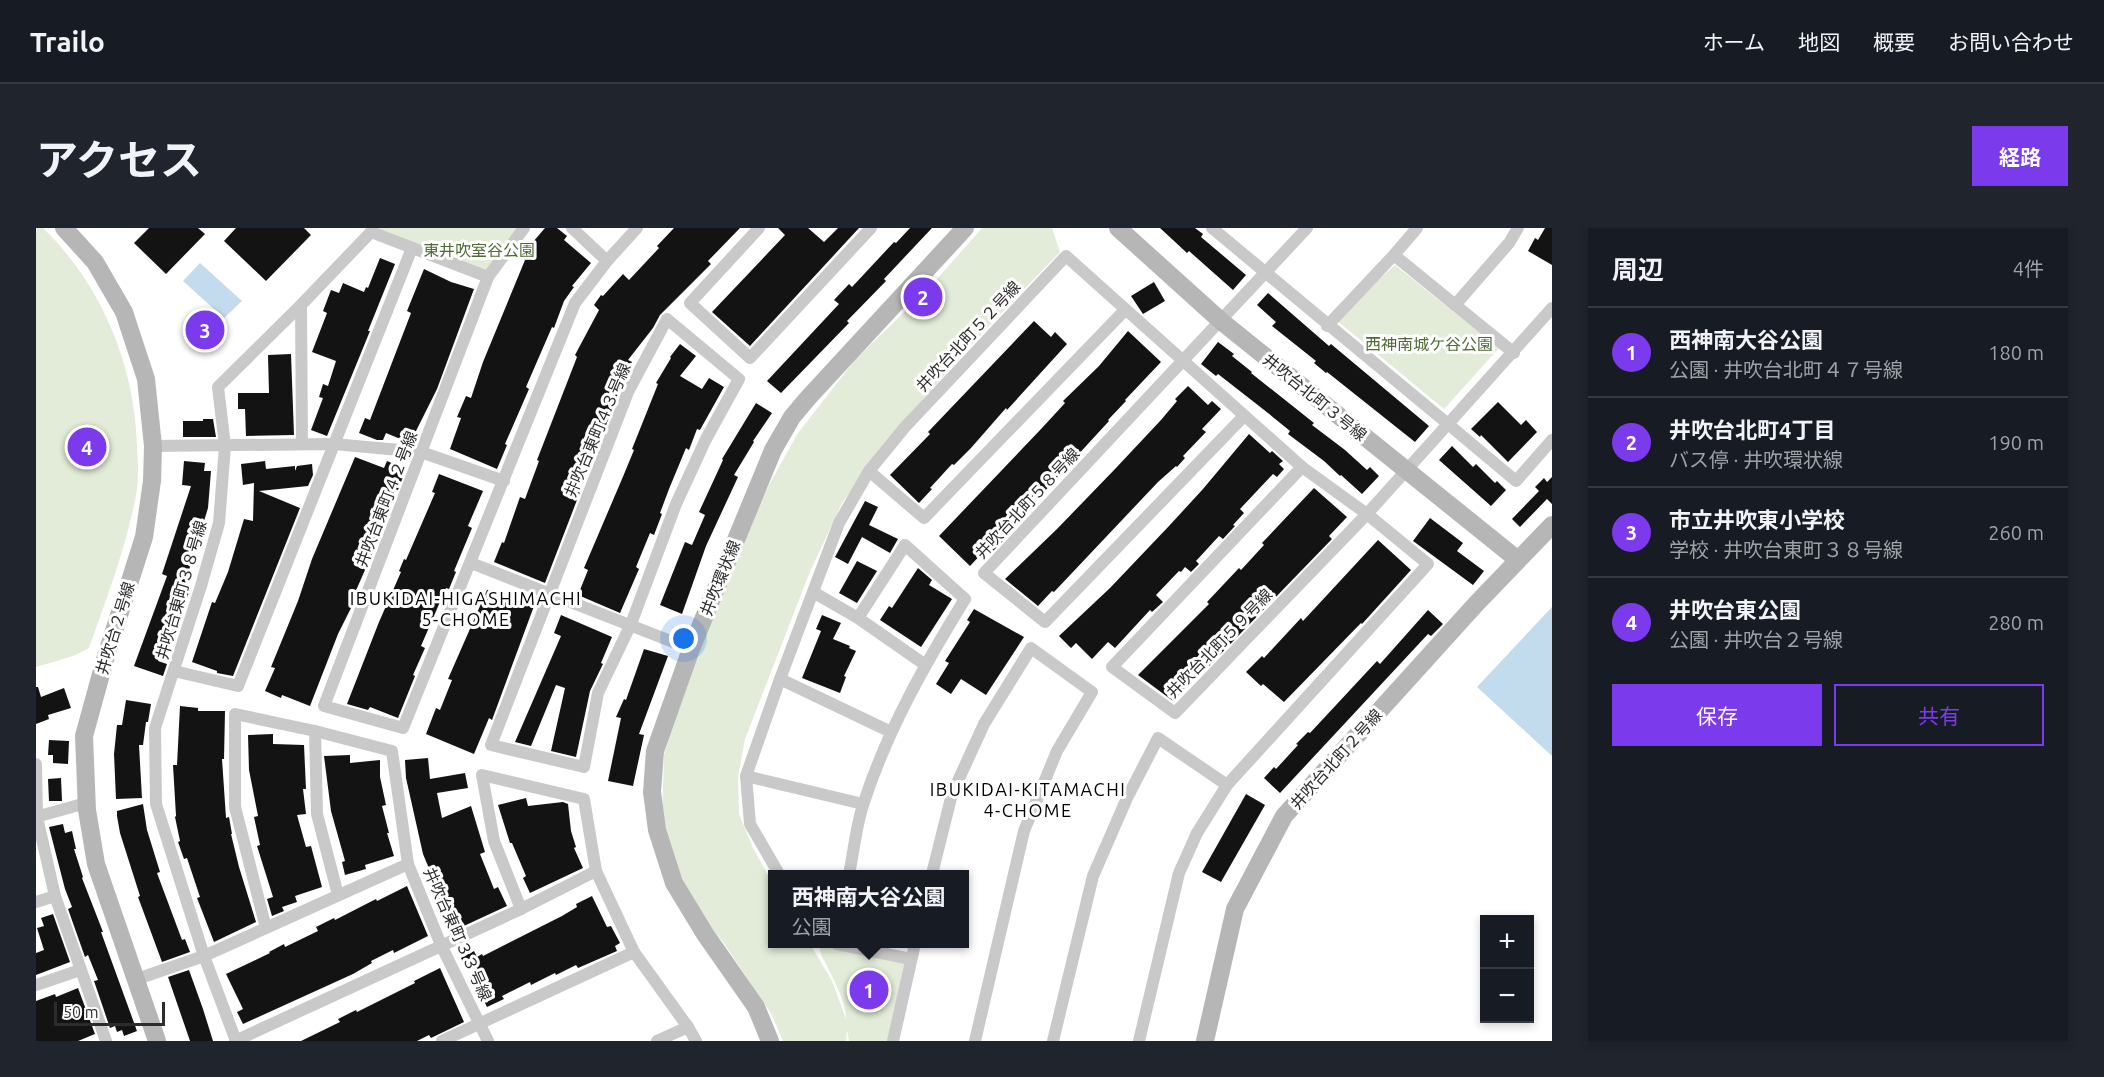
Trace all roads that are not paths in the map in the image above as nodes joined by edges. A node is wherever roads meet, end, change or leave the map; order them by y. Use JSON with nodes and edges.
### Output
{"nodes":[{"id":1,"x":64,"y":228,"type":"edge"},
{"id":2,"x":524,"y":228,"type":"edge"},
{"id":3,"x":572,"y":228,"type":"edge"},
{"id":4,"x":637,"y":228,"type":"edge"},
{"id":5,"x":759,"y":228,"type":"edge"},
{"id":6,"x":871,"y":228,"type":"edge"},
{"id":7,"x":965,"y":228,"type":"edge"},
{"id":8,"x":1118,"y":228,"type":"edge"},
{"id":9,"x":1212,"y":228,"type":"edge"},
{"id":10,"x":1306,"y":228,"type":"edge"},
{"id":11,"x":1417,"y":228,"type":"edge"},
{"id":12,"x":1518,"y":228,"type":"edge"},
{"id":13,"x":412,"y":248,"type":"junction"},
{"id":14,"x":1394,"y":255,"type":"junction"},
{"id":15,"x":607,"y":261,"type":"junction"},
{"id":16,"x":1265,"y":274,"type":"junction"},
{"id":17,"x":488,"y":277,"type":"junction"},
{"id":18,"x":301,"y":305,"type":"junction"},
{"id":19,"x":1455,"y":305,"type":"junction"},
{"id":20,"x":1552,"y":309,"type":"edge"},
{"id":21,"x":1125,"y":310,"type":"junction"},
{"id":22,"x":1221,"y":321,"type":"junction"},
{"id":23,"x":1328,"y":326,"type":"junction"},
{"id":24,"x":1514,"y":353,"type":"junction"},
{"id":25,"x":1182,"y":361,"type":"junction"},
{"id":26,"x":1244,"y":416,"type":"junction"},
{"id":27,"x":1448,"y":424,"type":"junction"},
{"id":28,"x":1552,"y":440,"type":"edge"},
{"id":29,"x":302,"y":444,"type":"junction"},
{"id":30,"x":334,"y":444,"type":"junction"},
{"id":31,"x":225,"y":446,"type":"junction"},
{"id":32,"x":153,"y":447,"type":"junction"},
{"id":33,"x":421,"y":452,"type":"junction"},
{"id":34,"x":1302,"y":467,"type":"junction"},
{"id":35,"x":1406,"y":470,"type":"junction"},
{"id":36,"x":869,"y":471,"type":"junction"},
{"id":37,"x":504,"y":481,"type":"junction"},
{"id":38,"x":1367,"y":514,"type":"junction"},
{"id":39,"x":1552,"y":525,"type":"edge"},
{"id":40,"x":1518,"y":560,"type":"junction"},
{"id":41,"x":471,"y":563,"type":"junction"},
{"id":42,"x":813,"y":592,"type":"junction"},
{"id":43,"x":549,"y":594,"type":"junction"},
{"id":44,"x":858,"y":618,"type":"junction"},
{"id":45,"x":631,"y":624,"type":"junction"},
{"id":46,"x":691,"y":649,"type":"junction"},
{"id":47,"x":924,"y":664,"type":"junction"},
{"id":48,"x":174,"y":672,"type":"junction"},
{"id":49,"x":780,"y":679,"type":"junction"},
{"id":50,"x":315,"y":731,"type":"junction"},
{"id":51,"x":891,"y":732,"type":"junction"},
{"id":52,"x":36,"y":764,"type":"edge"},
{"id":53,"x":746,"y":776,"type":"junction"},
{"id":54,"x":1227,"y":785,"type":"junction"},
{"id":55,"x":86,"y":803,"type":"junction"},
{"id":56,"x":863,"y":804,"type":"junction"},
{"id":57,"x":36,"y":817,"type":"edge"},
{"id":58,"x":408,"y":864,"type":"junction"},
{"id":59,"x":776,"y":870,"type":"edge"},
{"id":60,"x":850,"y":870,"type":"edge"},
{"id":61,"x":933,"y":870,"type":"edge"},
{"id":62,"x":596,"y":871,"type":"junction"},
{"id":63,"x":338,"y":895,"type":"junction"},
{"id":64,"x":55,"y":896,"type":"junction"},
{"id":65,"x":36,"y":902,"type":"edge"},
{"id":66,"x":521,"y":909,"type":"junction"},
{"id":67,"x":266,"y":928,"type":"junction"},
{"id":68,"x":441,"y":945,"type":"junction"},
{"id":69,"x":857,"y":948,"type":"edge"},
{"id":70,"x":914,"y":948,"type":"edge"},
{"id":71,"x":634,"y":952,"type":"junction"},
{"id":72,"x":204,"y":956,"type":"junction"},
{"id":73,"x":911,"y":959,"type":"junction"},
{"id":74,"x":80,"y":970,"type":"junction"},
{"id":75,"x":136,"y":979,"type":"junction"},
{"id":76,"x":36,"y":985,"type":"edge"},
{"id":77,"x":480,"y":1024,"type":"junction"},
{"id":78,"x":688,"y":1027,"type":"junction"},
{"id":79,"x":106,"y":1041,"type":"edge"},
{"id":80,"x":157,"y":1041,"type":"edge"},
{"id":81,"x":235,"y":1041,"type":"edge"},
{"id":82,"x":442,"y":1041,"type":"edge"},
{"id":83,"x":488,"y":1041,"type":"edge"},
{"id":84,"x":657,"y":1041,"type":"edge"},
{"id":85,"x":696,"y":1041,"type":"edge"},
{"id":86,"x":770,"y":1041,"type":"edge"},
{"id":87,"x":894,"y":1041,"type":"edge"},
{"id":88,"x":975,"y":1041,"type":"edge"},
{"id":89,"x":1053,"y":1041,"type":"edge"},
{"id":90,"x":1139,"y":1041,"type":"edge"},
{"id":91,"x":1204,"y":1041,"type":"edge"}],
"edges":[{"from":1,"to":32,"type":"street","name":"井吹台２号線"},
{"from":2,"to":17,"type":"street","name":"井吹台東町４２号線"},
{"from":3,"to":15,"type":"street"},
{"from":4,"to":15,"type":"street","name":"井吹台東町４２号線"},
{"from":5,"to":6,"type":"street"},
{"from":7,"to":46,"type":"street","name":"井吹環状線"},
{"from":8,"to":22,"type":"street","name":"井吹台北町３号線"},
{"from":9,"to":16,"type":"street"},
{"from":10,"to":16,"type":"street","name":"井吹台北町５８号線"},
{"from":11,"to":14,"type":"street"},
{"from":12,"to":19,"type":"street"},
{"from":13,"to":17,"type":"street","name":"井吹台東町３８号線"},
{"from":13,"to":18,"type":"street","name":"井吹台東町３８号線"},
{"from":13,"to":30,"type":"street"},
{"from":14,"to":19,"type":"street"},
{"from":14,"to":23,"type":"street"},
{"from":15,"to":37,"type":"street","name":"井吹台東町４２号線"},
{"from":16,"to":22,"type":"street","name":"井吹台北町５８号線"},
{"from":16,"to":23,"type":"street"},
{"from":17,"to":33,"type":"street","name":"井吹台東町４２号線"},
{"from":18,"to":29,"type":"street"},
{"from":18,"to":31,"type":"street","name":"井吹台東町３８号線"},
{"from":19,"to":24,"type":"street"},
{"from":20,"to":24,"type":"street","name":"井吹台北町５９号線"},
{"from":21,"to":25,"type":"street","name":"井吹台北町５２号線"},
{"from":21,"to":36,"type":"street"},
{"from":21,"to":36,"type":"street","name":"井吹台北町５２号線"},
{"from":22,"to":25,"type":"street","name":"井吹台北町５８号線"},
{"from":22,"to":35,"type":"street","name":"井吹台北町３号線"},
{"from":23,"to":27,"type":"street"},
{"from":24,"to":27,"type":"street","name":"井吹台北町５９号線"},
{"from":25,"to":26,"type":"street","name":"井吹台北町５２号線"},
{"from":25,"to":26,"type":"street","name":"井吹台北町５８号線"},
{"from":26,"to":34,"type":"street","name":"井吹台北町５２号線"},
{"from":27,"to":28,"type":"street"},
{"from":27,"to":35,"type":"street","name":"井吹台北町５９号線"},
{"from":29,"to":30,"type":"street"},
{"from":29,"to":31,"type":"street"},
{"from":30,"to":33,"type":"street"},
{"from":30,"to":48,"type":"street"},
{"from":31,"to":32,"type":"street"},
{"from":31,"to":48,"type":"street","name":"井吹台東町３８号線"},
{"from":32,"to":55,"type":"street","name":"井吹台２号線"},
{"from":33,"to":37,"type":"street"},
{"from":33,"to":41,"type":"street","name":"井吹台東町４２号線"},
{"from":34,"to":38,"type":"street","name":"井吹台北町５２号線"},
{"from":34,"to":38,"type":"street","name":"井吹台北町５９号線"},
{"from":35,"to":38,"type":"street","name":"井吹台北町５９号線"},
{"from":35,"to":40,"type":"street","name":"井吹台北町３号線"},
{"from":36,"to":42,"type":"street","name":"井吹台北町５２号線"},
{"from":37,"to":41,"type":"street","name":"井吹台東町４２号線"},
{"from":38,"to":54,"type":"street","name":"井吹台北町５２号線"},
{"from":39,"to":40,"type":"street","name":"井吹台北町２号線"},
{"from":40,"to":91,"type":"street","name":"井吹台北町２号線"},
{"from":41,"to":43,"type":"street"},
{"from":42,"to":44,"type":"street"},
{"from":42,"to":49,"type":"street","name":"井吹台北町５２号線"},
{"from":43,"to":45,"type":"street"},
{"from":43,"to":45,"type":"street","name":"井吹台東町４３号線"},
{"from":43,"to":45,"type":"street","name":"井吹台東町４３号線"},
{"from":44,"to":47,"type":"street"},
{"from":44,"to":47,"type":"street"},
{"from":45,"to":46,"type":"street"},
{"from":46,"to":86,"type":"street","name":"井吹環状線"},
{"from":47,"to":51,"type":"street"},
{"from":48,"to":72,"type":"street","name":"井吹台東町３８号線"},
{"from":49,"to":51,"type":"street"},
{"from":49,"to":53,"type":"street","name":"井吹台北町５２号線"},
{"from":50,"to":58,"type":"street","name":"井吹台東町３３号線"},
{"from":50,"to":63,"type":"street"},
{"from":50,"to":67,"type":"street","name":"井吹台東町３３号線"},
{"from":51,"to":56,"type":"street"},
{"from":52,"to":57,"type":"street"},
{"from":53,"to":56,"type":"street"},
{"from":53,"to":59,"type":"street","name":"井吹台北町５２号線"},
{"from":54,"to":89,"type":"street"},
{"from":54,"to":90,"type":"street"},
{"from":55,"to":57,"type":"street"},
{"from":55,"to":75,"type":"street","name":"井吹台２号線"},
{"from":56,"to":60,"type":"street"},
{"from":57,"to":64,"type":"street"},
{"from":58,"to":63,"type":"street"},
{"from":58,"to":68,"type":"street","name":"井吹台東町３３号線"},
{"from":61,"to":88,"type":"street"},
{"from":62,"to":66,"type":"street"},
{"from":62,"to":66,"type":"street"},
{"from":62,"to":71,"type":"street"},
{"from":63,"to":67,"type":"street"},
{"from":64,"to":65,"type":"street"},
{"from":64,"to":74,"type":"street"},
{"from":66,"to":68,"type":"street"},
{"from":67,"to":72,"type":"street"},
{"from":68,"to":77,"type":"street","name":"井吹台東町３３号線"},
{"from":68,"to":81,"type":"street"},
{"from":69,"to":73,"type":"street"},
{"from":70,"to":73,"type":"street"},
{"from":71,"to":77,"type":"street"},
{"from":71,"to":78,"type":"street"},
{"from":72,"to":75,"type":"street"},
{"from":72,"to":81,"type":"street","name":"井吹台東町３８号線"},
{"from":73,"to":87,"type":"street"},
{"from":74,"to":76,"type":"street"},
{"from":74,"to":79,"type":"street"},
{"from":75,"to":80,"type":"street","name":"井吹台２号線"},
{"from":77,"to":82,"type":"street"},
{"from":77,"to":83,"type":"street","name":"井吹台東町３３号線"},
{"from":78,"to":84,"type":"street"},
{"from":78,"to":85,"type":"street"}]}
